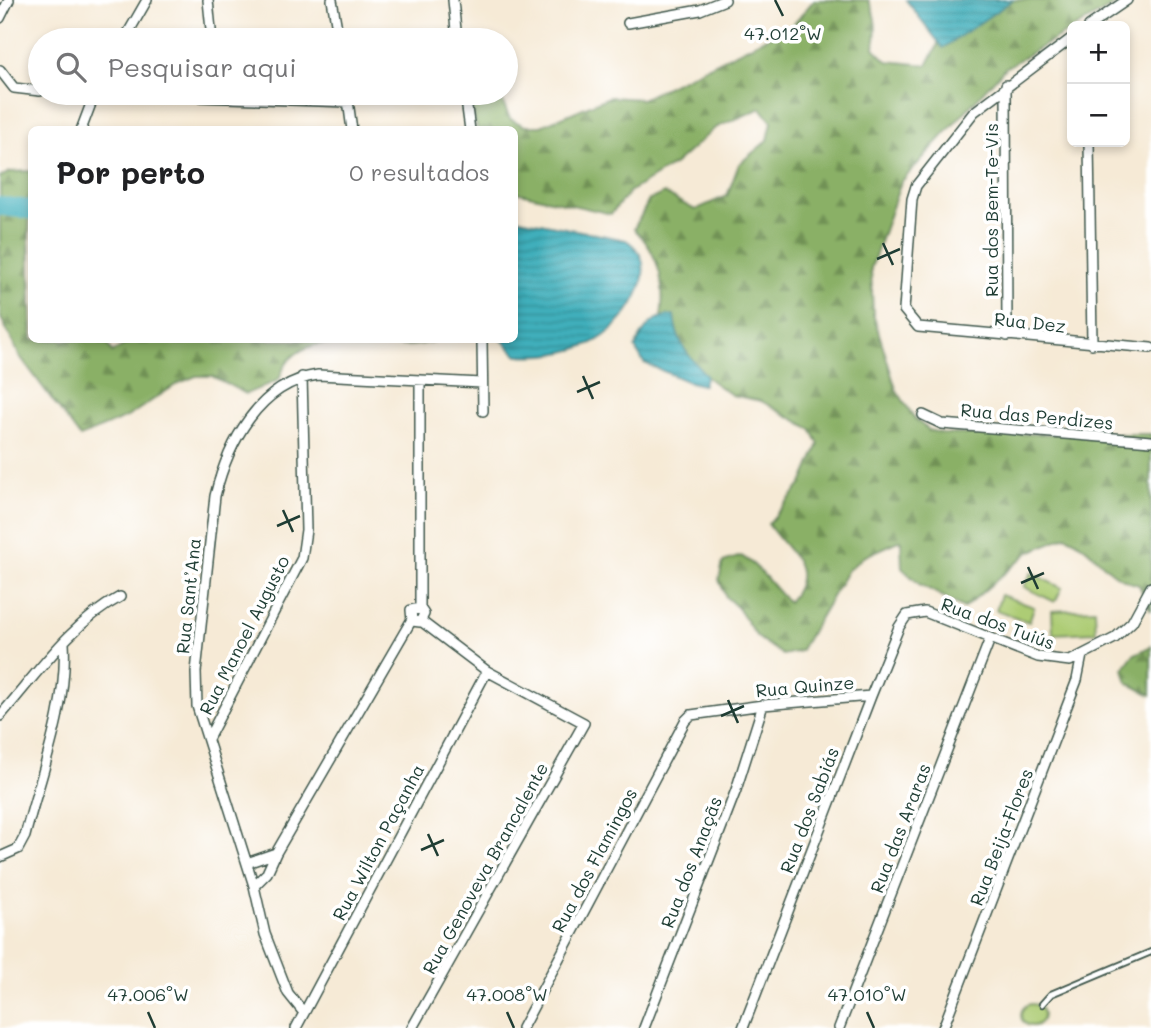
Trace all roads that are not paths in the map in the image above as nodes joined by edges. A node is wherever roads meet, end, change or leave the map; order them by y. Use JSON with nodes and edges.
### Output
{"nodes":[{"id":1,"x":9,"y":0,"type":"edge"},
{"id":2,"x":147,"y":0,"type":"edge"},
{"id":3,"x":208,"y":0,"type":"edge"},
{"id":4,"x":332,"y":0,"type":"edge"},
{"id":5,"x":453,"y":0,"type":"edge"},
{"id":6,"x":725,"y":0,"type":"edge"},
{"id":7,"x":1127,"y":0,"type":"edge"},
{"id":8,"x":0,"y":18,"type":"edge"},
{"id":9,"x":1096,"y":21,"type":"edge"},
{"id":10,"x":628,"y":23,"type":"dead end"},
{"id":11,"x":131,"y":28,"type":"edge"},
{"id":12,"x":211,"y":28,"type":"edge"},
{"id":13,"x":337,"y":28,"type":"edge"},
{"id":14,"x":456,"y":28,"type":"edge"},
{"id":15,"x":1067,"y":42,"type":"edge"},
{"id":16,"x":0,"y":71,"type":"edge"},
{"id":17,"x":1006,"y":85,"type":"junction"},
{"id":18,"x":28,"y":90,"type":"edge"},
{"id":19,"x":90,"y":105,"type":"edge"},
{"id":20,"x":348,"y":105,"type":"edge"},
{"id":21,"x":467,"y":105,"type":"edge"},
{"id":22,"x":83,"y":126,"type":"edge"},
{"id":23,"x":351,"y":126,"type":"edge"},
{"id":24,"x":469,"y":126,"type":"edge"},
{"id":25,"x":1089,"y":147,"type":"edge"},
{"id":26,"x":1007,"y":335,"type":"junction"},
{"id":27,"x":482,"y":343,"type":"edge"},
{"id":28,"x":1092,"y":344,"type":"junction"},
{"id":29,"x":1151,"y":348,"type":"edge"},
{"id":30,"x":302,"y":377,"type":"junction"},
{"id":31,"x":420,"y":380,"type":"junction"},
{"id":32,"x":482,"y":383,"type":"junction"},
{"id":33,"x":483,"y":411,"type":"dead end"},
{"id":34,"x":923,"y":415,"type":"dead end"},
{"id":35,"x":1151,"y":440,"type":"edge"},
{"id":36,"x":1151,"y":587,"type":"edge"},
{"id":37,"x":120,"y":597,"type":"dead end"},
{"id":38,"x":916,"y":612,"type":"joint"},
{"id":39,"x":416,"y":621,"type":"junction"},
{"id":40,"x":990,"y":639,"type":"junction"},
{"id":41,"x":64,"y":643,"type":"junction"},
{"id":42,"x":1082,"y":655,"type":"junction"},
{"id":43,"x":487,"y":671,"type":"junction"},
{"id":44,"x":871,"y":696,"type":"junction"},
{"id":45,"x":763,"y":705,"type":"junction"},
{"id":46,"x":699,"y":712,"type":"joint"},
{"id":47,"x":0,"y":716,"type":"edge"},
{"id":48,"x":208,"y":739,"type":"junction"},
{"id":49,"x":276,"y":853,"type":"junction"},
{"id":50,"x":0,"y":857,"type":"edge"},
{"id":51,"x":247,"y":863,"type":"junction"},
{"id":52,"x":254,"y":886,"type":"junction"},
{"id":53,"x":1151,"y":952,"type":"edge"},
{"id":54,"x":1042,"y":1004,"type":"dead end"},
{"id":55,"x":304,"y":1013,"type":"junction"},
{"id":56,"x":296,"y":1028,"type":"edge"},
{"id":57,"x":412,"y":1028,"type":"edge"},
{"id":58,"x":522,"y":1028,"type":"edge"},
{"id":59,"x":644,"y":1028,"type":"edge"},
{"id":60,"x":743,"y":1028,"type":"edge"},
{"id":61,"x":839,"y":1028,"type":"edge"},
{"id":62,"x":943,"y":1028,"type":"edge"}],
"edges":[{"from":1,"to":8,"type":"street"},
{"from":2,"to":11,"type":"street"},
{"from":3,"to":12,"type":"street"},
{"from":4,"to":13,"type":"street"},
{"from":5,"to":14,"type":"street"},
{"from":6,"to":10,"type":"street"},
{"from":7,"to":9,"type":"street"},
{"from":15,"to":17,"type":"street"},
{"from":16,"to":18,"type":"street"},
{"from":17,"to":26,"type":"street","name":"Rua dos Bem-Te-Vis"},
{"from":17,"to":26,"type":"street","name":"Rua Dez"},
{"from":19,"to":22,"type":"street"},
{"from":20,"to":23,"type":"street"},
{"from":21,"to":24,"type":"street"},
{"from":25,"to":28,"type":"street"},
{"from":26,"to":28,"type":"street","name":"Rua Dez"},
{"from":27,"to":32,"type":"street"},
{"from":28,"to":29,"type":"street","name":"Rua Dez"},
{"from":30,"to":31,"type":"street","name":"Rua Sant’Ana"},
{"from":30,"to":48,"type":"street","name":"Rua Manoel Augusto"},
{"from":30,"to":48,"type":"street","name":"Rua Sant’Ana"},
{"from":31,"to":32,"type":"street","name":"Rua Sant’Ana"},
{"from":31,"to":39,"type":"street"},
{"from":32,"to":33,"type":"street"},
{"from":34,"to":35,"type":"street","name":"Rua das Perdizes"},
{"from":36,"to":42,"type":"street"},
{"from":37,"to":41,"type":"street"},
{"from":38,"to":40,"type":"street","name":"Rua dos Tuiús"},
{"from":38,"to":44,"type":"street","name":"Rua dos Sabiás"},
{"from":39,"to":43,"type":"street"},
{"from":39,"to":49,"type":"street"},
{"from":40,"to":42,"type":"street","name":"Rua dos Tuiús"},
{"from":40,"to":61,"type":"street","name":"Rua das Araras"},
{"from":41,"to":47,"type":"street"},
{"from":41,"to":50,"type":"street"},
{"from":42,"to":62,"type":"street","name":"Rua Beija-Flores"},
{"from":43,"to":55,"type":"street","name":"Rua Wilton Paçanha"},
{"from":43,"to":57,"type":"street","name":"Rua Genoveva Brancalente"},
{"from":44,"to":45,"type":"street","name":"Rua Quinze"},
{"from":44,"to":60,"type":"street","name":"Rua dos Sabiás"},
{"from":45,"to":46,"type":"street","name":"Rua Quinze"},
{"from":45,"to":59,"type":"street","name":"Rua dos Anaçãs"},
{"from":46,"to":58,"type":"street","name":"Rua dos Flamingos"},
{"from":48,"to":51,"type":"street","name":"Rua Sant’Ana"},
{"from":49,"to":51,"type":"street"},
{"from":49,"to":52,"type":"street"},
{"from":51,"to":52,"type":"street","name":"Rua Sant’Ana"},
{"from":52,"to":55,"type":"street","name":"Rua Sant’Ana"},
{"from":53,"to":54,"type":"lane"},
{"from":55,"to":56,"type":"street","name":"Rua Wilton Paçanha"}]}
